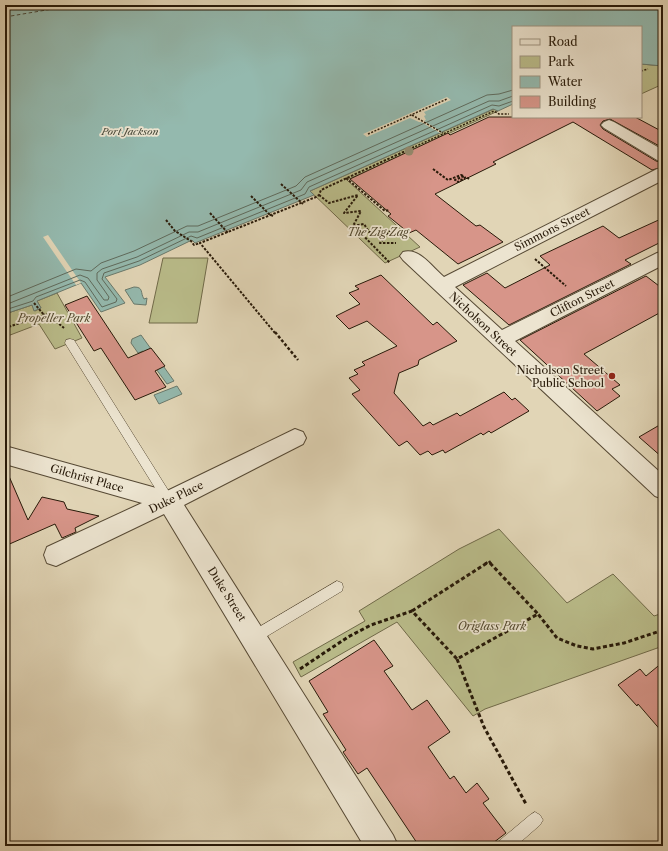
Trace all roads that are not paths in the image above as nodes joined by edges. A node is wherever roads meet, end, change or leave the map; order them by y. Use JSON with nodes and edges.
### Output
{"nodes":[{"id":1,"x":609,"y":125,"type":"dead end"},
{"id":2,"x":663,"y":156,"type":"edge"},
{"id":3,"x":663,"y":173,"type":"edge"},
{"id":4,"x":405,"y":249,"type":"road end"},
{"id":5,"x":663,"y":257,"type":"edge"},
{"id":6,"x":442,"y":286,"type":"junction"},
{"id":7,"x":500,"y":340,"type":"junction"},
{"id":8,"x":70,"y":343,"type":"dead end"},
{"id":9,"x":295,"y":438,"type":"dead end"},
{"id":10,"x":5,"y":455,"type":"edge"},
{"id":11,"x":663,"y":489,"type":"edge"},
{"id":12,"x":169,"y":501,"type":"junction"},
{"id":13,"x":56,"y":555,"type":"dead end"},
{"id":14,"x":337,"y":587,"type":"dead end"},
{"id":15,"x":254,"y":637,"type":"junction"},
{"id":16,"x":535,"y":820,"type":"road end"},
{"id":17,"x":382,"y":846,"type":"edge"},
{"id":18,"x":504,"y":846,"type":"edge"}],
"edges":[{"from":1,"to":2,"type":"street"},
{"from":3,"to":6,"type":"street","name":"Simmons Street"},
{"from":4,"to":6,"type":"street","name":"Nicholson Street"},
{"from":5,"to":7,"type":"street","name":"Clifton Street"},
{"from":6,"to":7,"type":"street","name":"Nicholson Street"},
{"from":7,"to":11,"type":"street","name":"Nicholson Street"},
{"from":8,"to":12,"type":"lane","name":"Duke Street"},
{"from":9,"to":12,"type":"street","name":"Duke Place"},
{"from":10,"to":12,"type":"street","name":"Gilchrist Place"},
{"from":12,"to":13,"type":"street","name":"Duke Place"},
{"from":12,"to":15,"type":"street","name":"Duke Street"},
{"from":14,"to":15,"type":"lane"},
{"from":15,"to":17,"type":"street","name":"Duke Street"},
{"from":16,"to":18,"type":"lane"}]}
